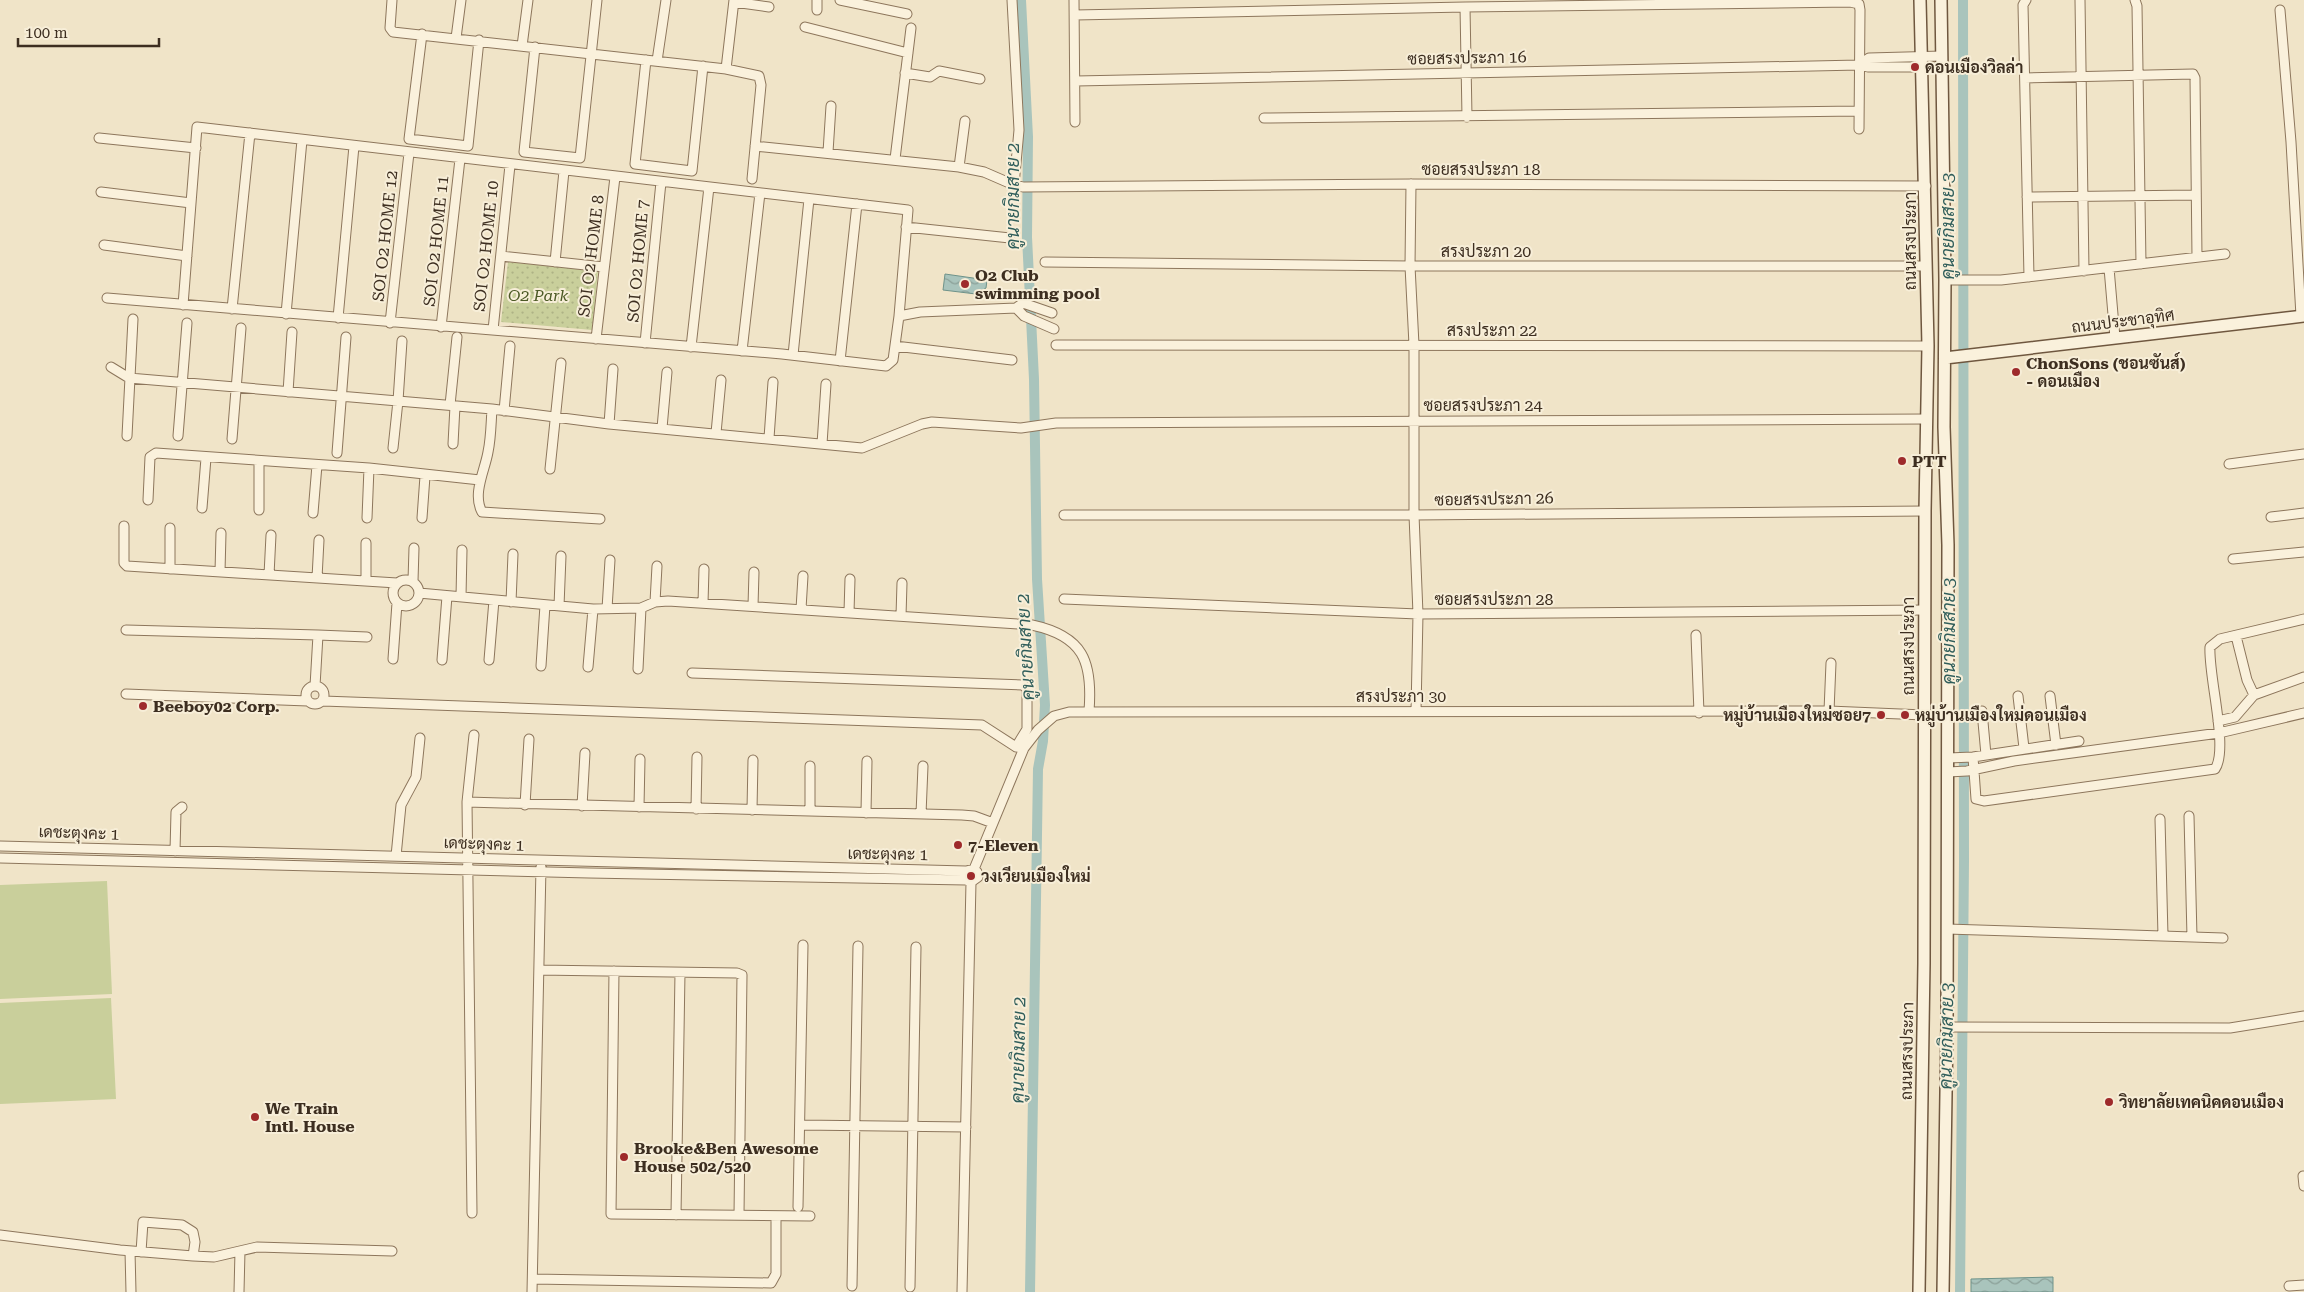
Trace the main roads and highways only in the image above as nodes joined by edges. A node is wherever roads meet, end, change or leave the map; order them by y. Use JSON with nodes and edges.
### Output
{"nodes":[{"id":1,"x":1920,"y":0,"type":"edge"},
{"id":2,"x":1941,"y":0,"type":"edge"},
{"id":3,"x":2302,"y":316,"type":"edge"},
{"id":4,"x":1951,"y":358,"type":"junction"},
{"id":5,"x":1919,"y":1292,"type":"edge"},
{"id":6,"x":1943,"y":1292,"type":"edge"}],
"edges":[{"from":1,"to":5,"type":"main road","name":"ถนนสรงประภา"},
{"from":2,"to":4,"type":"main road","name":"ถนนสรงประภา"},
{"from":3,"to":4,"type":"main road","name":"ถนนประชาอุทิศ"},
{"from":4,"to":6,"type":"main road","name":"ถนนสรงประภา"}]}
